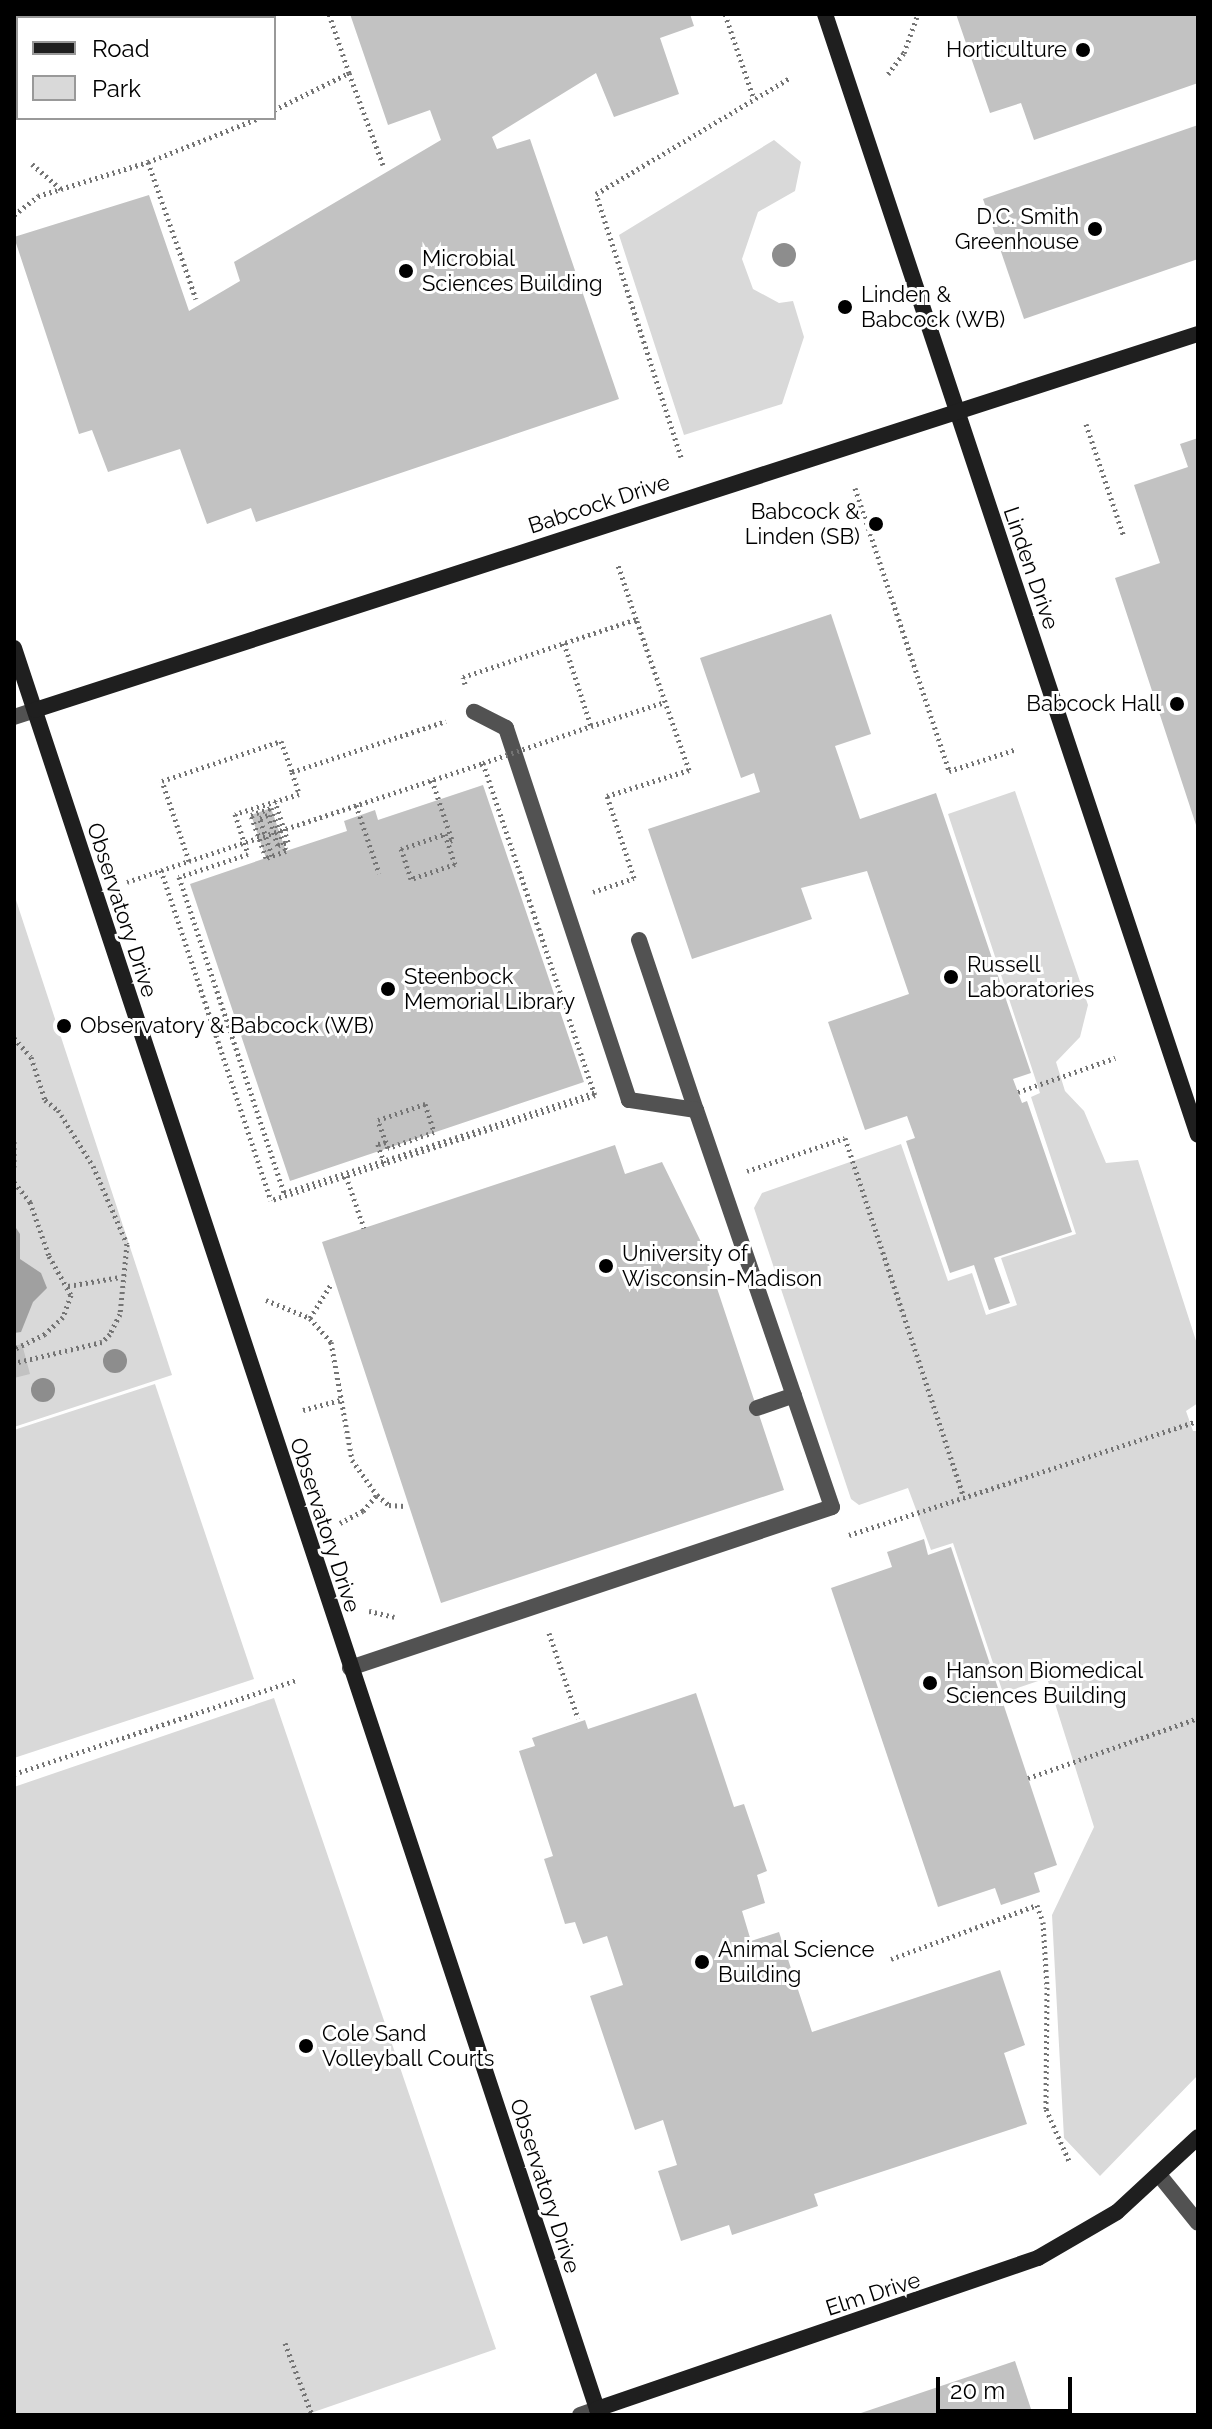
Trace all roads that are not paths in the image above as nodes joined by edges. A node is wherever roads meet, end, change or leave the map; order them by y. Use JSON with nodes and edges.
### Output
{"nodes":[{"id":1,"x":825,"y":14,"type":"edge"},
{"id":2,"x":1198,"y":334,"type":"edge"},
{"id":3,"x":956,"y":413,"type":"junction"},
{"id":4,"x":14,"y":648,"type":"edge"},
{"id":5,"x":35,"y":710,"type":"junction"},
{"id":6,"x":474,"y":712,"type":"road end"},
{"id":7,"x":14,"y":717,"type":"edge"},
{"id":8,"x":639,"y":940,"type":"dead end"},
{"id":9,"x":696,"y":1110,"type":"junction"},
{"id":10,"x":1198,"y":1135,"type":"edge"},
{"id":11,"x":794,"y":1395,"type":"junction"},
{"id":12,"x":757,"y":1408,"type":"dead end"},
{"id":13,"x":350,"y":1668,"type":"junction"},
{"id":14,"x":1198,"y":2137,"type":"edge"},
{"id":15,"x":1160,"y":2176,"type":"junction"},
{"id":16,"x":1198,"y":2223,"type":"edge"},
{"id":17,"x":598,"y":2412,"type":"edge"},
{"id":18,"x":580,"y":2415,"type":"edge"}],
"edges":[{"from":1,"to":3,"type":"street","name":"Linden Drive"},
{"from":2,"to":3,"type":"street","name":"Babcock Drive"},
{"from":3,"to":5,"type":"street","name":"Babcock Drive"},
{"from":3,"to":10,"type":"street","name":"Linden Drive"},
{"from":4,"to":5,"type":"street","name":"Observatory Drive"},
{"from":5,"to":7,"type":"street","name":"Babcock Drive"},
{"from":5,"to":13,"type":"street","name":"Observatory Drive"},
{"from":6,"to":9,"type":"street"},
{"from":8,"to":9,"type":"street"},
{"from":9,"to":11,"type":"street"},
{"from":11,"to":12,"type":"street"},
{"from":11,"to":13,"type":"street"},
{"from":13,"to":17,"type":"street","name":"Observatory Drive"},
{"from":14,"to":15,"type":"street"},
{"from":15,"to":16,"type":"street"},
{"from":15,"to":17,"type":"street","name":"Elm Drive"},
{"from":17,"to":18,"type":"street","name":"Elm Drive"}]}
